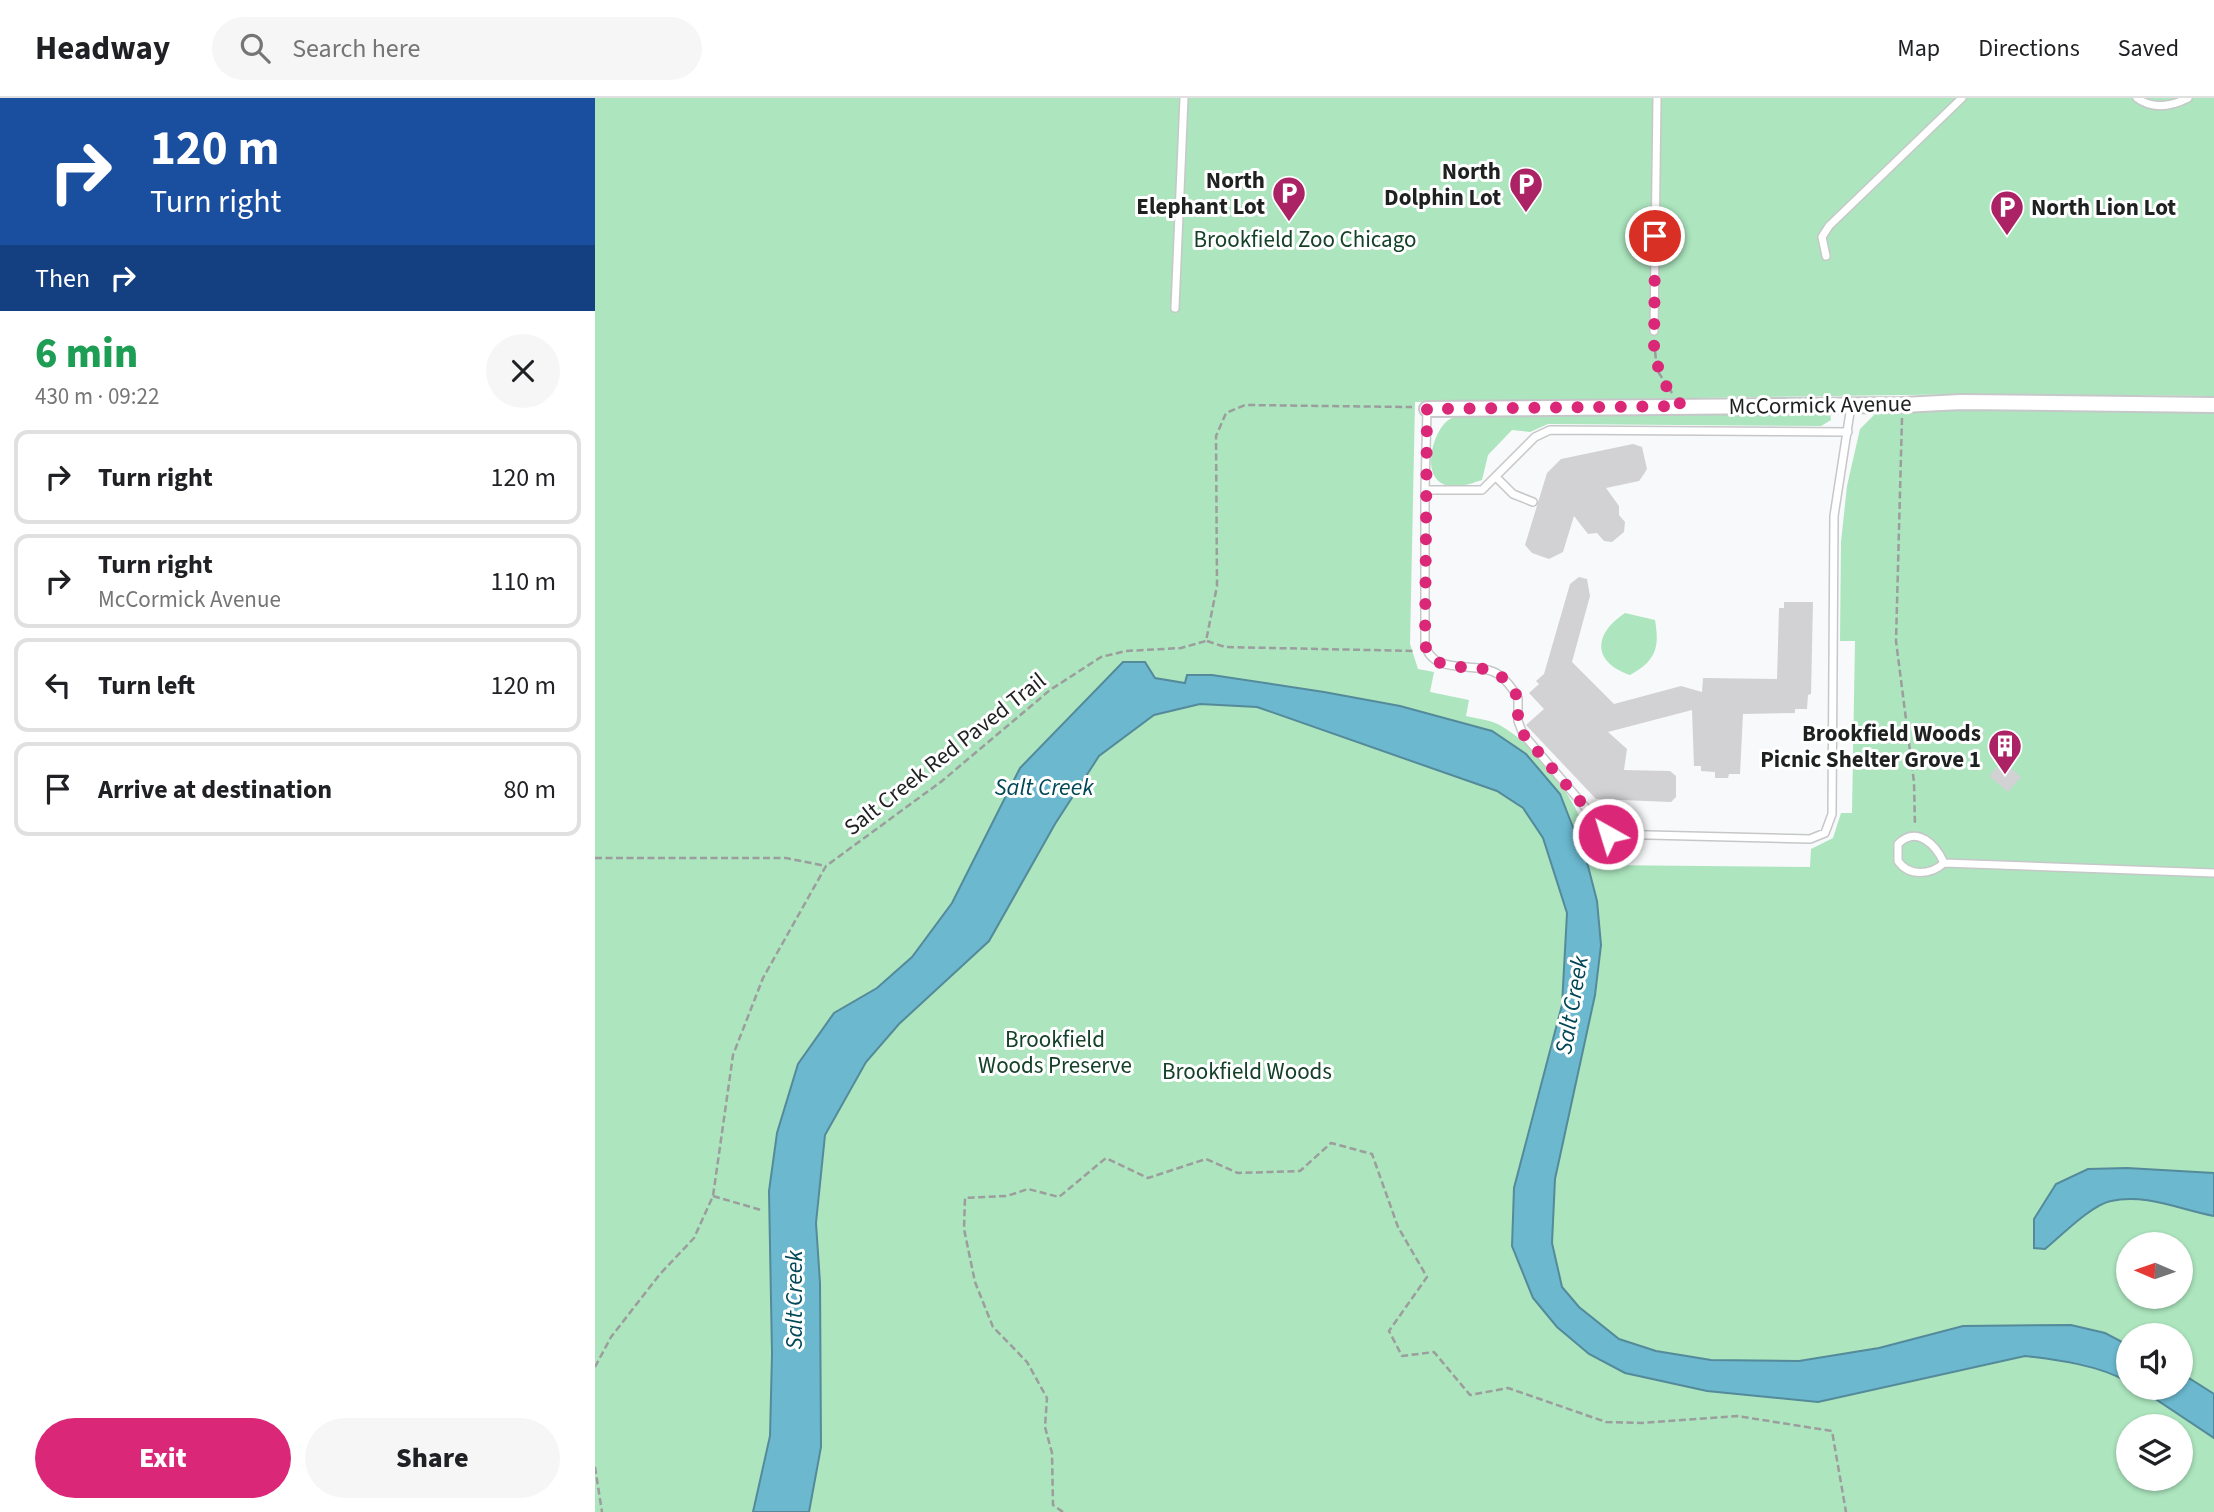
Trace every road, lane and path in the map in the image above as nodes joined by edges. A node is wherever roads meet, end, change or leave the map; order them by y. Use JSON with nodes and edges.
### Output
{"nodes":[{"id":1,"x":1184,"y":98,"type":"edge"},
{"id":2,"x":1657,"y":98,"type":"edge"},
{"id":3,"x":1962,"y":98,"type":"edge"},
{"id":4,"x":2137,"y":98,"type":"edge"},
{"id":5,"x":2188,"y":98,"type":"edge"},
{"id":6,"x":1826,"y":256,"type":"dead end"},
{"id":7,"x":1175,"y":308,"type":"dead end"},
{"id":8,"x":1654,"y":331,"type":"joint"},
{"id":9,"x":1902,"y":405,"type":"junction"},
{"id":10,"x":2214,"y":405,"type":"edge"},
{"id":11,"x":1682,"y":406,"type":"junction"},
{"id":12,"x":1851,"y":406,"type":"junction"},
{"id":13,"x":1427,"y":409,"type":"junction"},
{"id":14,"x":1847,"y":432,"type":"junction"},
{"id":15,"x":1497,"y":478,"type":"junction"},
{"id":16,"x":1426,"y":490,"type":"junction"},
{"id":17,"x":1532,"y":502,"type":"dead end"},
{"id":18,"x":1206,"y":641,"type":"junction"},
{"id":19,"x":1427,"y":650,"type":"junction"},
{"id":20,"x":1915,"y":836,"type":"junction"},
{"id":21,"x":595,"y":858,"type":"edge"},
{"id":22,"x":1944,"y":863,"type":"junction"},
{"id":23,"x":826,"y":866,"type":"junction"},
{"id":24,"x":2214,"y":873,"type":"edge"},
{"id":25,"x":713,"y":1196,"type":"junction"},
{"id":26,"x":761,"y":1210,"type":"dead end"},
{"id":27,"x":595,"y":1367,"type":"edge"},
{"id":28,"x":595,"y":1467,"type":"edge"},
{"id":29,"x":602,"y":1512,"type":"edge"},
{"id":30,"x":1063,"y":1512,"type":"edge"},
{"id":31,"x":1846,"y":1512,"type":"edge"}],
"edges":[{"from":1,"to":7,"type":"lane"},
{"from":2,"to":8,"type":"lane"},
{"from":3,"to":6,"type":"lane"},
{"from":4,"to":5,"type":"lane"},
{"from":8,"to":11,"type":"path"},
{"from":9,"to":10,"type":"street","name":"McCormick Avenue"},
{"from":9,"to":12,"type":"street","name":"McCormick Avenue"},
{"from":9,"to":20,"type":"path"},
{"from":11,"to":12,"type":"street","name":"McCormick Avenue"},
{"from":11,"to":13,"type":"street","name":"McCormick Avenue"},
{"from":12,"to":14,"type":"lane"},
{"from":13,"to":16,"type":"lane"},
{"from":13,"to":18,"type":"path"},
{"from":14,"to":15,"type":"lane"},
{"from":14,"to":19,"type":"lane"},
{"from":15,"to":16,"type":"lane"},
{"from":15,"to":17,"type":"lane"},
{"from":16,"to":19,"type":"lane"},
{"from":18,"to":19,"type":"path"},
{"from":18,"to":23,"type":"path","name":"Salt Creek Red Paved Trail"},
{"from":20,"to":22,"type":"lane"},
{"from":20,"to":22,"type":"lane"},
{"from":21,"to":23,"type":"path"},
{"from":22,"to":24,"type":"lane"},
{"from":23,"to":25,"type":"path","name":"Salt Creek Red Paved Trail"},
{"from":25,"to":26,"type":"path"},
{"from":25,"to":27,"type":"path","name":"Salt Creek Red Paved Trail"},
{"from":28,"to":29,"type":"path"},
{"from":30,"to":31,"type":"path"}]}
